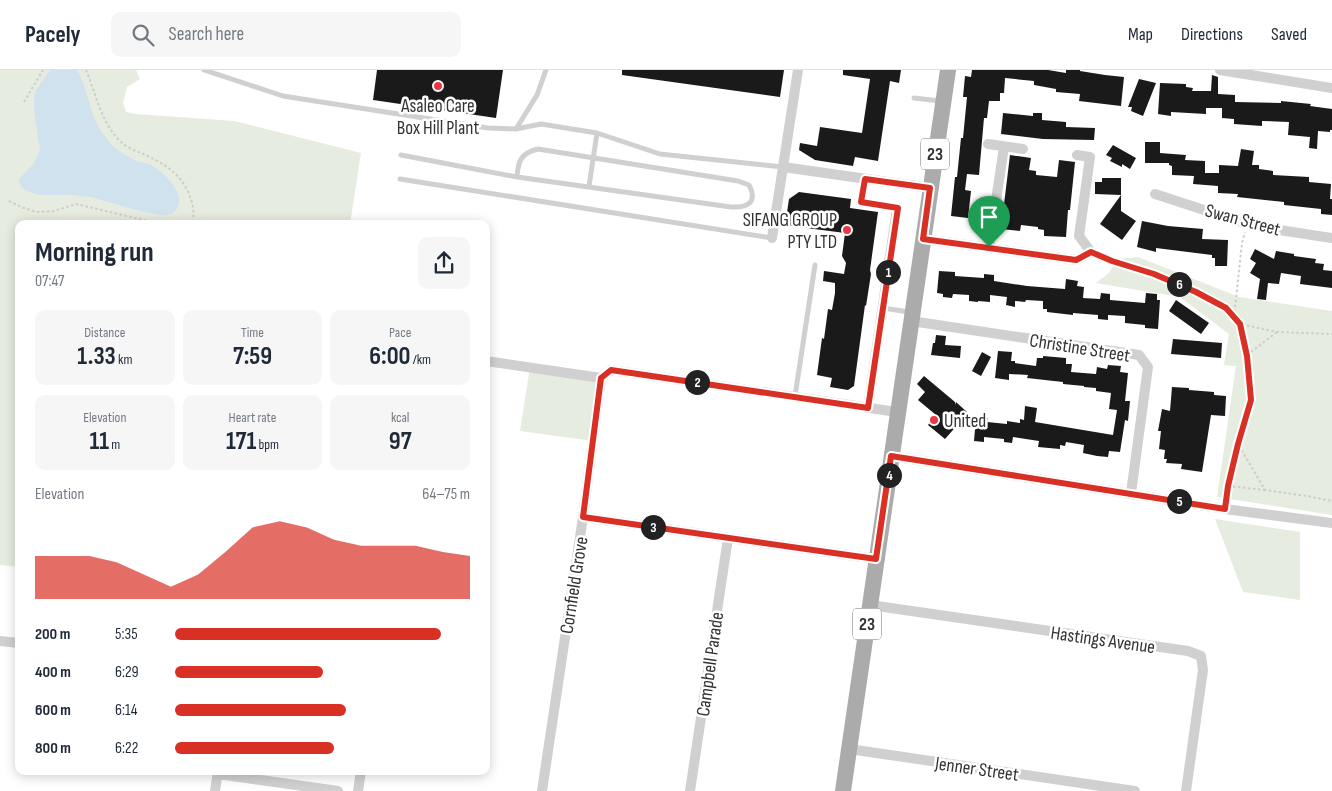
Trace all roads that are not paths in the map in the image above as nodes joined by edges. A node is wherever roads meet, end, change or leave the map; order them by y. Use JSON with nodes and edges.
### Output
{"nodes":[{"id":1,"x":204,"y":70,"type":"edge"},
{"id":2,"x":546,"y":70,"type":"edge"},
{"id":3,"x":798,"y":70,"type":"edge"},
{"id":4,"x":948,"y":70,"type":"edge"},
{"id":5,"x":1220,"y":70,"type":"edge"},
{"id":6,"x":1332,"y":88,"type":"edge"},
{"id":7,"x":914,"y":98,"type":"dead end"},
{"id":8,"x":943,"y":101,"type":"junction"},
{"id":9,"x":516,"y":129,"type":"junction"},
{"id":10,"x":597,"y":133,"type":"junction"},
{"id":11,"x":988,"y":144,"type":"dead end"},
{"id":12,"x":1004,"y":147,"type":"junction"},
{"id":13,"x":1023,"y":149,"type":"dead end"},
{"id":14,"x":402,"y":155,"type":"dead end"},
{"id":15,"x":1077,"y":155,"type":"dead end"},
{"id":16,"x":592,"y":158,"type":"junction"},
{"id":17,"x":783,"y":168,"type":"junction"},
{"id":18,"x":517,"y":177,"type":"junction"},
{"id":19,"x":400,"y":179,"type":"dead end"},
{"id":20,"x":865,"y":179,"type":"junction"},
{"id":21,"x":589,"y":186,"type":"junction"},
{"id":22,"x":930,"y":188,"type":"junction"},
{"id":23,"x":1155,"y":194,"type":"dead end"},
{"id":24,"x":898,"y":208,"type":"joint"},
{"id":25,"x":772,"y":238,"type":"joint"},
{"id":26,"x":1332,"y":238,"type":"edge"},
{"id":27,"x":923,"y":239,"type":"junction"},
{"id":28,"x":989,"y":247,"type":"junction"},
{"id":29,"x":815,"y":265,"type":"dead end"},
{"id":30,"x":883,"y":308,"type":"junction"},
{"id":31,"x":912,"y":316,"type":"junction"},
{"id":32,"x":490,"y":362,"type":"edge"},
{"id":33,"x":601,"y":378,"type":"junction"},
{"id":34,"x":795,"y":396,"type":"junction"},
{"id":35,"x":868,"y":408,"type":"junction"},
{"id":36,"x":898,"y":412,"type":"junction"},
{"id":37,"x":891,"y":456,"type":"junction"},
{"id":38,"x":1131,"y":493,"type":"junction"},
{"id":39,"x":583,"y":517,"type":"junction"},
{"id":40,"x":1332,"y":523,"type":"edge"},
{"id":41,"x":728,"y":538,"type":"junction"},
{"id":42,"x":876,"y":559,"type":"junction"},
{"id":43,"x":870,"y":605,"type":"junction"},
{"id":44,"x":0,"y":641,"type":"edge"},
{"id":45,"x":15,"y":643,"type":"edge"},
{"id":46,"x":849,"y":749,"type":"junction"},
{"id":47,"x":218,"y":775,"type":"edge"},
{"id":48,"x":237,"y":775,"type":"edge"},
{"id":49,"x":360,"y":775,"type":"edge"},
{"id":50,"x":215,"y":791,"type":"edge"},
{"id":51,"x":338,"y":791,"type":"edge"},
{"id":52,"x":358,"y":791,"type":"edge"},
{"id":53,"x":542,"y":791,"type":"edge"},
{"id":54,"x":690,"y":791,"type":"edge"},
{"id":55,"x":843,"y":791,"type":"edge"},
{"id":56,"x":1135,"y":791,"type":"edge"},
{"id":57,"x":1186,"y":791,"type":"edge"}],
"edges":[{"from":1,"to":9,"type":"lane"},
{"from":2,"to":9,"type":"lane"},
{"from":3,"to":17,"type":"street"},
{"from":4,"to":8,"type":"main road","number":"23"},
{"from":5,"to":6,"type":"street"},
{"from":7,"to":8,"type":"lane"},
{"from":8,"to":22,"type":"main road","number":"23"},
{"from":9,"to":10,"type":"lane"},
{"from":10,"to":16,"type":"lane"},
{"from":10,"to":17,"type":"lane"},
{"from":11,"to":12,"type":"street"},
{"from":12,"to":13,"type":"street"},
{"from":12,"to":28,"type":"street"},
{"from":14,"to":18,"type":"lane"},
{"from":15,"to":28,"type":"street"},
{"from":16,"to":18,"type":"lane"},
{"from":16,"to":21,"type":"lane"},
{"from":16,"to":21,"type":"lane"},
{"from":17,"to":20,"type":"street"},
{"from":17,"to":25,"type":"street"},
{"from":18,"to":21,"type":"lane"},
{"from":19,"to":25,"type":"lane"},
{"from":20,"to":22,"type":"street"},
{"from":20,"to":24,"type":"lane"},
{"from":22,"to":27,"type":"main road","number":"23"},
{"from":23,"to":26,"type":"street","name":"Swan Street"},
{"from":24,"to":30,"type":"street"},
{"from":27,"to":28,"type":"street"},
{"from":27,"to":31,"type":"main road","number":"23"},
{"from":29,"to":34,"type":"lane"},
{"from":30,"to":31,"type":"lane"},
{"from":30,"to":35,"type":"street"},
{"from":31,"to":36,"type":"main road","number":"23"},
{"from":31,"to":38,"type":"street","name":"Christine Street"},
{"from":32,"to":33,"type":"street"},
{"from":33,"to":34,"type":"street"},
{"from":33,"to":39,"type":"street","name":"Cornfield Grove"},
{"from":34,"to":35,"type":"street"},
{"from":35,"to":36,"type":"street"},
{"from":36,"to":37,"type":"main road","number":"23"},
{"from":37,"to":38,"type":"street"},
{"from":37,"to":42,"type":"main road","number":"23"},
{"from":38,"to":40,"type":"street"},
{"from":39,"to":41,"type":"street"},
{"from":39,"to":53,"type":"street","name":"Cornfield Grove"},
{"from":41,"to":42,"type":"street"},
{"from":41,"to":54,"type":"street","name":"Campbell Parade"},
{"from":42,"to":43,"type":"main road","number":"23"},
{"from":43,"to":46,"type":"main road","number":"23"},
{"from":43,"to":57,"type":"street","name":"Hastings Avenue"},
{"from":44,"to":45,"type":"street"},
{"from":46,"to":55,"type":"main road","number":"23"},
{"from":46,"to":56,"type":"street","name":"Jenner Street"},
{"from":47,"to":50,"type":"street"},
{"from":48,"to":51,"type":"street"},
{"from":49,"to":52,"type":"street"}]}
